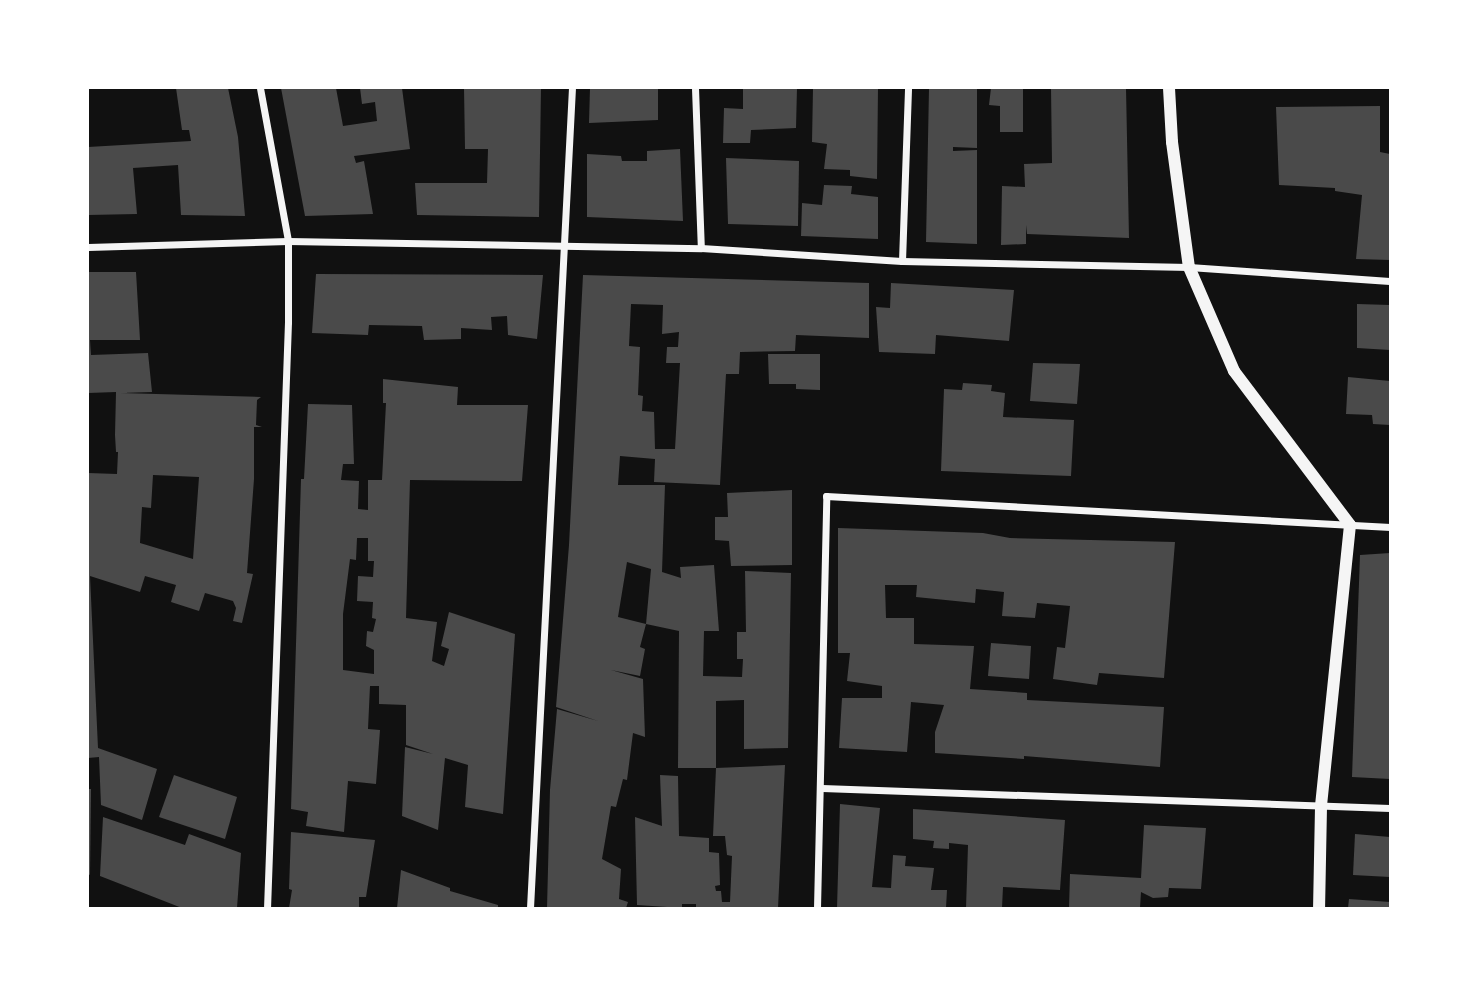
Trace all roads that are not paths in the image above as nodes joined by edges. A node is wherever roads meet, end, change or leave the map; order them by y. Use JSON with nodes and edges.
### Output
{"nodes":[{"id":1,"x":260,"y":88,"type":"edge"},
{"id":2,"x":572,"y":88,"type":"edge"},
{"id":3,"x":695,"y":88,"type":"edge"},
{"id":4,"x":908,"y":88,"type":"edge"},
{"id":5,"x":1169,"y":88,"type":"edge"},
{"id":6,"x":288,"y":240,"type":"junction"},
{"id":7,"x":566,"y":246,"type":"junction"},
{"id":8,"x":88,"y":247,"type":"edge"},
{"id":9,"x":701,"y":248,"type":"junction"},
{"id":10,"x":902,"y":261,"type":"junction"},
{"id":11,"x":1189,"y":267,"type":"junction"},
{"id":12,"x":1391,"y":281,"type":"edge"},
{"id":13,"x":1350,"y":525,"type":"junction"},
{"id":14,"x":1391,"y":527,"type":"edge"},
{"id":15,"x":822,"y":788,"type":"junction"},
{"id":16,"x":1321,"y":807,"type":"junction"},
{"id":17,"x":1391,"y":808,"type":"edge"},
{"id":18,"x":267,"y":908,"type":"edge"},
{"id":19,"x":530,"y":908,"type":"edge"},
{"id":20,"x":817,"y":908,"type":"edge"},
{"id":21,"x":1319,"y":908,"type":"edge"}],
"edges":[{"from":1,"to":6,"type":"street"},
{"from":2,"to":7,"type":"street"},
{"from":3,"to":9,"type":"street"},
{"from":4,"to":10,"type":"street"},
{"from":5,"to":11,"type":"street"},
{"from":6,"to":7,"type":"street"},
{"from":6,"to":8,"type":"street"},
{"from":6,"to":18,"type":"street"},
{"from":7,"to":9,"type":"street"},
{"from":7,"to":19,"type":"street"},
{"from":9,"to":10,"type":"street"},
{"from":10,"to":11,"type":"street"},
{"from":11,"to":12,"type":"street"},
{"from":11,"to":13,"type":"street"},
{"from":13,"to":14,"type":"street"},
{"from":13,"to":15,"type":"street"},
{"from":13,"to":16,"type":"street"},
{"from":15,"to":16,"type":"street"},
{"from":15,"to":20,"type":"street"},
{"from":16,"to":17,"type":"street"},
{"from":16,"to":21,"type":"street"}]}
